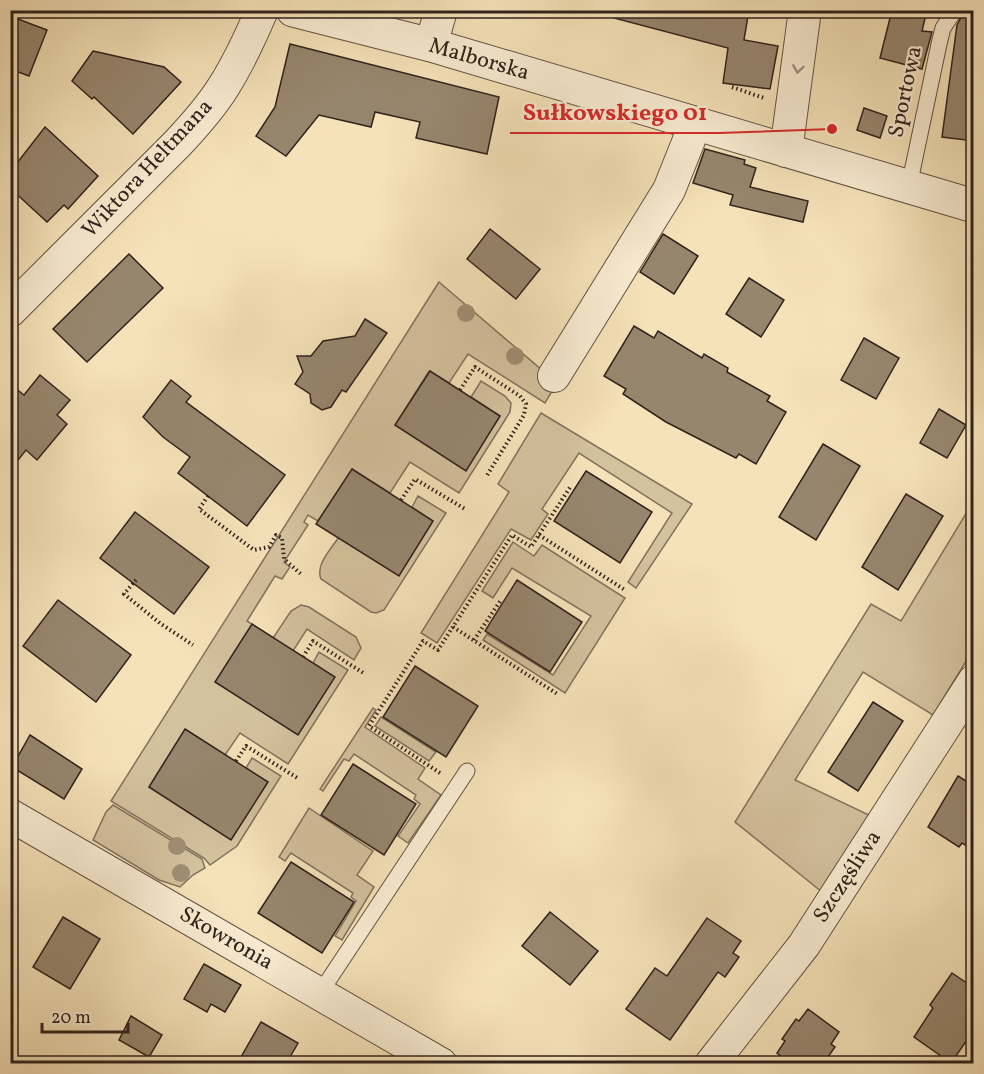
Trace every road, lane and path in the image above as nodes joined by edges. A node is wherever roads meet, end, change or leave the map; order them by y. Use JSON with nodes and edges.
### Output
{"nodes":[{"id":1,"x":262,"y":10,"type":"edge"},
{"id":2,"x":293,"y":10,"type":"edge"},
{"id":3,"x":441,"y":10,"type":"edge"},
{"id":4,"x":805,"y":10,"type":"edge"},
{"id":5,"x":955,"y":10,"type":"edge"},
{"id":6,"x":431,"y":45,"type":"junction"},
{"id":7,"x":732,"y":87,"type":"dead end"},
{"id":8,"x":765,"y":98,"type":"dead end"},
{"id":9,"x":694,"y":123,"type":"junction"},
{"id":10,"x":786,"y":151,"type":"junction"},
{"id":11,"x":909,"y":186,"type":"junction"},
{"id":12,"x":974,"y":206,"type":"edge"},
{"id":13,"x":10,"y":311,"type":"edge"},
{"id":14,"x":554,"y":376,"type":"dead end"},
{"id":15,"x":460,"y":390,"type":"dead end"},
{"id":16,"x":486,"y":477,"type":"dead end"},
{"id":17,"x":572,"y":486,"type":"dead end"},
{"id":18,"x":208,"y":496,"type":"dead end"},
{"id":19,"x":401,"y":500,"type":"dead end"},
{"id":20,"x":465,"y":509,"type":"dead end"},
{"id":21,"x":539,"y":535,"type":"junction"},
{"id":22,"x":301,"y":574,"type":"dead end"},
{"id":23,"x":135,"y":580,"type":"dead end"},
{"id":24,"x":626,"y":590,"type":"dead end"},
{"id":25,"x":501,"y":600,"type":"dead end"},
{"id":26,"x":453,"y":627,"type":"junction"},
{"id":27,"x":474,"y":640,"type":"junction"},
{"id":28,"x":194,"y":645,"type":"dead end"},
{"id":29,"x":303,"y":657,"type":"dead end"},
{"id":30,"x":365,"y":674,"type":"dead end"},
{"id":31,"x":974,"y":681,"type":"edge"},
{"id":32,"x":559,"y":695,"type":"dead end"},
{"id":33,"x":236,"y":761,"type":"dead end"},
{"id":34,"x":468,"y":771,"type":"dead end"},
{"id":35,"x":299,"y":779,"type":"dead end"},
{"id":36,"x":458,"y":785,"type":"junction"},
{"id":37,"x":10,"y":814,"type":"edge"},
{"id":38,"x":320,"y":993,"type":"junction"},
{"id":39,"x":441,"y":1064,"type":"edge"},
{"id":40,"x":711,"y":1064,"type":"edge"}],
"edges":[{"from":1,"to":13,"type":"street","name":"Wiktora Heltmana"},
{"from":2,"to":6,"type":"street","name":"Malborska"},
{"from":3,"to":6,"type":"street"},
{"from":4,"to":10,"type":"street","one_way":true},
{"from":5,"to":11,"type":"lane","name":"Sportowa"},
{"from":6,"to":9,"type":"street","name":"Malborska"},
{"from":7,"to":8,"type":"path"},
{"from":9,"to":10,"type":"street","name":"Malborska"},
{"from":9,"to":14,"type":"street"},
{"from":10,"to":11,"type":"street","name":"Malborska"},
{"from":11,"to":12,"type":"street","name":"Malborska"},
{"from":15,"to":16,"type":"path"},
{"from":17,"to":21,"type":"path"},
{"from":18,"to":22,"type":"path"},
{"from":19,"to":20,"type":"path"},
{"from":21,"to":24,"type":"path"},
{"from":21,"to":26,"type":"path"},
{"from":23,"to":28,"type":"path"},
{"from":25,"to":27,"type":"path"},
{"from":26,"to":27,"type":"path"},
{"from":26,"to":36,"type":"path"},
{"from":27,"to":32,"type":"path"},
{"from":29,"to":30,"type":"path"},
{"from":31,"to":40,"type":"street","name":"Szczęśliwa"},
{"from":33,"to":35,"type":"path"},
{"from":34,"to":36,"type":"lane"},
{"from":36,"to":38,"type":"lane"},
{"from":37,"to":38,"type":"street","name":"Skowronia"},
{"from":38,"to":39,"type":"street","name":"Skowronia"}]}
